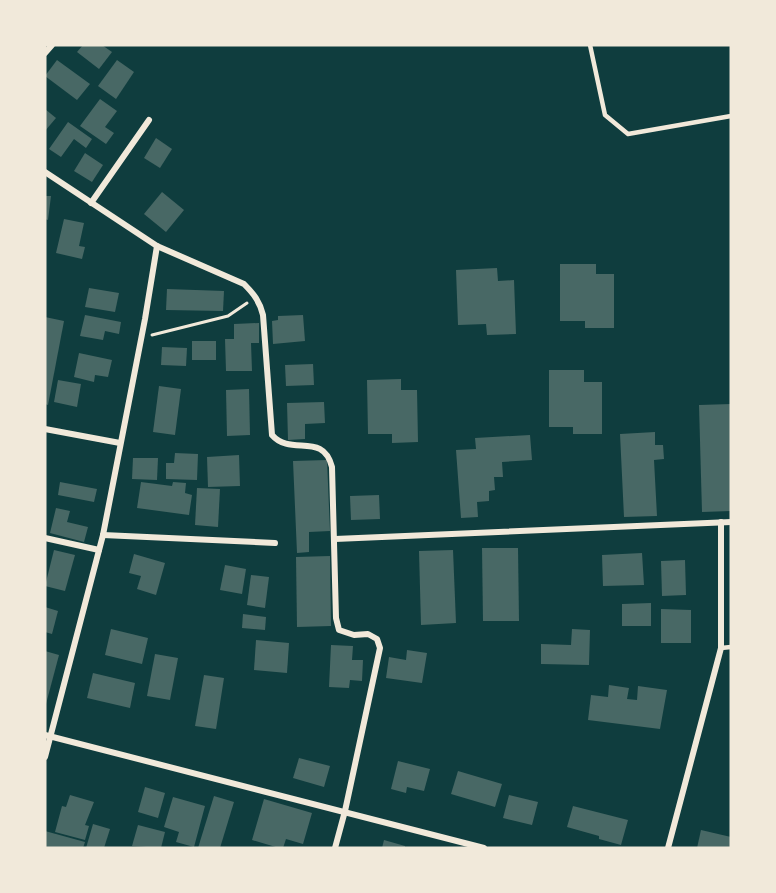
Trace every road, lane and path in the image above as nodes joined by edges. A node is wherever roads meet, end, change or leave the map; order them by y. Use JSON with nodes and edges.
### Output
{"nodes":[{"id":1,"x":52,"y":45,"type":"edge"},
{"id":2,"x":590,"y":45,"type":"edge"},
{"id":3,"x":45,"y":53,"type":"edge"},
{"id":4,"x":731,"y":116,"type":"edge"},
{"id":5,"x":149,"y":120,"type":"dead end"},
{"id":6,"x":45,"y":172,"type":"edge"},
{"id":7,"x":91,"y":203,"type":"junction"},
{"id":8,"x":157,"y":246,"type":"junction"},
{"id":9,"x":256,"y":298,"type":"junction"},
{"id":10,"x":141,"y":337,"type":"junction"},
{"id":11,"x":45,"y":429,"type":"edge"},
{"id":12,"x":120,"y":443,"type":"junction"},
{"id":13,"x":721,"y":522,"type":"junction"},
{"id":14,"x":731,"y":522,"type":"edge"},
{"id":15,"x":102,"y":535,"type":"junction"},
{"id":16,"x":45,"y":538,"type":"edge"},
{"id":17,"x":335,"y":539,"type":"junction"},
{"id":18,"x":275,"y":543,"type":"dead end"},
{"id":19,"x":99,"y":550,"type":"junction"},
{"id":20,"x":731,"y":647,"type":"edge"},
{"id":21,"x":721,"y":648,"type":"junction"},
{"id":22,"x":48,"y":736,"type":"edge"},
{"id":23,"x":45,"y":757,"type":"edge"},
{"id":24,"x":345,"y":811,"type":"junction"},
{"id":25,"x":335,"y":848,"type":"edge"},
{"id":26,"x":484,"y":848,"type":"edge"},
{"id":27,"x":668,"y":848,"type":"edge"}],
"edges":[{"from":1,"to":3,"type":"street"},
{"from":2,"to":4,"type":"lane"},
{"from":5,"to":7,"type":"street"},
{"from":6,"to":7,"type":"street"},
{"from":7,"to":8,"type":"street"},
{"from":8,"to":9,"type":"street"},
{"from":8,"to":10,"type":"street"},
{"from":9,"to":10,"type":"path"},
{"from":9,"to":17,"type":"street"},
{"from":10,"to":12,"type":"street"},
{"from":11,"to":12,"type":"street"},
{"from":12,"to":15,"type":"street"},
{"from":13,"to":14,"type":"street"},
{"from":13,"to":17,"type":"street"},
{"from":13,"to":21,"type":"street"},
{"from":15,"to":18,"type":"street"},
{"from":15,"to":19,"type":"street"},
{"from":16,"to":19,"type":"street"},
{"from":17,"to":24,"type":"street"},
{"from":19,"to":22,"type":"street"},
{"from":20,"to":21,"type":"lane"},
{"from":21,"to":27,"type":"street"},
{"from":22,"to":23,"type":"street"},
{"from":22,"to":24,"type":"street"},
{"from":24,"to":25,"type":"street"},
{"from":24,"to":26,"type":"street"}]}
